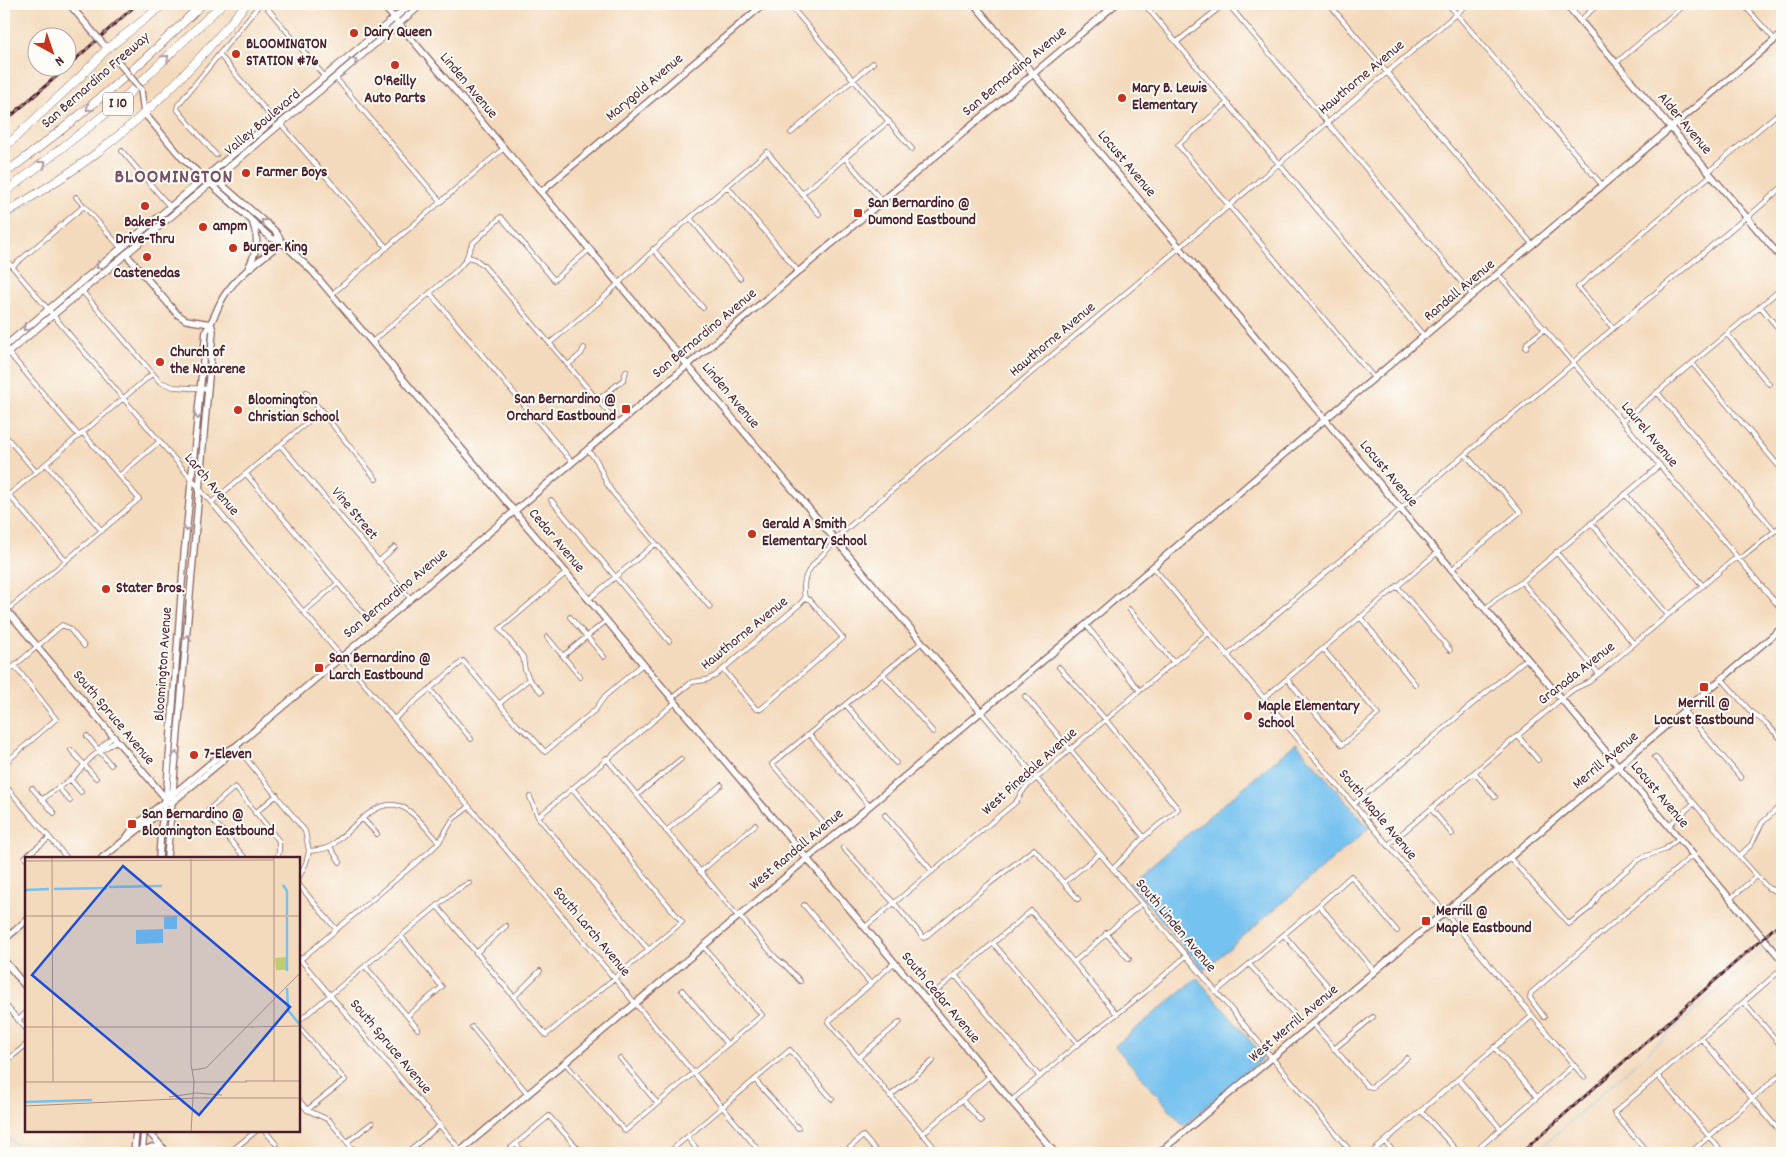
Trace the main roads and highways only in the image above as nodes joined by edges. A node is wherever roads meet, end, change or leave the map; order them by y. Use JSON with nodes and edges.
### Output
{"nodes":[{"id":1,"x":69,"y":4,"type":"edge"},
{"id":2,"x":164,"y":4,"type":"edge"},
{"id":3,"x":202,"y":4,"type":"edge"},
{"id":4,"x":222,"y":4,"type":"edge"},
{"id":5,"x":246,"y":4,"type":"edge"},
{"id":6,"x":382,"y":4,"type":"edge"},
{"id":7,"x":411,"y":4,"type":"edge"},
{"id":8,"x":422,"y":4,"type":"edge"},
{"id":9,"x":764,"y":4,"type":"edge"},
{"id":10,"x":974,"y":4,"type":"edge"},
{"id":11,"x":1116,"y":4,"type":"edge"},
{"id":12,"x":1566,"y":4,"type":"edge"},
{"id":13,"x":396,"y":21,"type":"junction"},
{"id":14,"x":1782,"y":34,"type":"edge"},
{"id":15,"x":105,"y":47,"type":"junction"},
{"id":16,"x":1033,"y":73,"type":"junction"},
{"id":17,"x":144,"y":113,"type":"junction"},
{"id":18,"x":1671,"y":128,"type":"junction"},
{"id":19,"x":4,"y":148,"type":"edge"},
{"id":20,"x":4,"y":174,"type":"edge"},
{"id":21,"x":204,"y":179,"type":"junction"},
{"id":22,"x":210,"y":184,"type":"junction"},
{"id":23,"x":541,"y":192,"type":"junction"},
{"id":24,"x":4,"y":193,"type":"edge"},
{"id":25,"x":4,"y":214,"type":"edge"},
{"id":26,"x":252,"y":222,"type":"junction"},
{"id":27,"x":282,"y":242,"type":"junction"},
{"id":28,"x":126,"y":254,"type":"junction"},
{"id":29,"x":1782,"y":259,"type":"edge"},
{"id":30,"x":247,"y":271,"type":"junction"},
{"id":31,"x":50,"y":313,"type":"junction"},
{"id":32,"x":211,"y":324,"type":"junction"},
{"id":33,"x":5,"y":352,"type":"edge"},
{"id":34,"x":688,"y":365,"type":"junction"},
{"id":35,"x":1326,"y":420,"type":"junction"},
{"id":36,"x":514,"y":511,"type":"junction"},
{"id":37,"x":1153,"y":566,"type":"joint"},
{"id":38,"x":182,"y":596,"type":"junction"},
{"id":39,"x":190,"y":597,"type":"junction"},
{"id":40,"x":5,"y":610,"type":"edge"},
{"id":41,"x":1782,"y":628,"type":"edge"},
{"id":42,"x":177,"y":660,"type":"junction"},
{"id":43,"x":182,"y":687,"type":"junction"},
{"id":44,"x":980,"y":712,"type":"junction"},
{"id":45,"x":236,"y":746,"type":"junction"},
{"id":46,"x":1619,"y":766,"type":"junction"},
{"id":47,"x":174,"y":775,"type":"junction"},
{"id":48,"x":187,"y":782,"type":"junction"},
{"id":49,"x":173,"y":794,"type":"junction"},
{"id":50,"x":169,"y":801,"type":"junction"},
{"id":51,"x":164,"y":810,"type":"junction"},
{"id":52,"x":149,"y":822,"type":"junction"},
{"id":53,"x":161,"y":828,"type":"junction"},
{"id":54,"x":127,"y":837,"type":"junction"},
{"id":55,"x":103,"y":857,"type":"edge"},
{"id":56,"x":159,"y":857,"type":"edge"},
{"id":57,"x":168,"y":857,"type":"edge"},
{"id":58,"x":807,"y":858,"type":"junction"},
{"id":59,"x":1445,"y":912,"type":"joint"},
{"id":60,"x":25,"y":923,"type":"edge"},
{"id":61,"x":4,"y":940,"type":"edge"},
{"id":62,"x":4,"y":960,"type":"edge"},
{"id":63,"x":1782,"y":960,"type":"edge"},
{"id":64,"x":25,"y":986,"type":"edge"},
{"id":65,"x":136,"y":1132,"type":"edge"},
{"id":66,"x":144,"y":1132,"type":"edge"},
{"id":67,"x":149,"y":1132,"type":"edge"},
{"id":68,"x":165,"y":1151,"type":"edge"},
{"id":69,"x":142,"y":1152,"type":"edge"},
{"id":70,"x":460,"y":1152,"type":"edge"},
{"id":71,"x":134,"y":1153,"type":"edge"},
{"id":72,"x":1055,"y":1153,"type":"edge"},
{"id":73,"x":1159,"y":1153,"type":"edge"}],
"edges":[{"from":1,"to":15,"type":"main road","bridge":true},
{"from":2,"to":15,"type":"highway"},
{"from":3,"to":20,"type":"highway","name":"San Bernardino Freeway","number":"I 10","one_way":true},
{"from":24,"to":4,"type":"highway","name":"San Bernardino Freeway","number":"I 10","one_way":true},
{"from":5,"to":17,"type":"highway"},
{"from":6,"to":13,"type":"main road","name":"Linden Avenue"},
{"from":7,"to":13,"type":"main road","name":"Valley Boulevard"},
{"from":8,"to":13,"type":"main road","name":"Valley Boulevard"},
{"from":9,"to":23,"type":"main road","name":"Marygold Avenue"},
{"from":10,"to":16,"type":"main road","name":"Locust Avenue"},
{"from":11,"to":16,"type":"main road","name":"San Bernardino Avenue"},
{"from":12,"to":18,"type":"main road","name":"Alder Avenue"},
{"from":13,"to":21,"type":"main road","name":"Valley Boulevard"},
{"from":22,"to":13,"type":"main road","name":"Valley Boulevard","one_way":true},
{"from":13,"to":23,"type":"main road","name":"Linden Avenue"},
{"from":14,"to":18,"type":"main road","name":"Randall Avenue"},
{"from":15,"to":17,"type":"main road","bridge":true},
{"from":15,"to":19,"type":"highway"},
{"from":16,"to":34,"type":"main road","name":"San Bernardino Avenue"},
{"from":16,"to":35,"type":"main road","name":"Locust Avenue"},
{"from":17,"to":21,"type":"main road","name":"Cedar Avenue"},
{"from":17,"to":25,"type":"highway"},
{"from":18,"to":29,"type":"main road","name":"Alder Avenue"},
{"from":18,"to":35,"type":"main road","name":"Randall Avenue"},
{"from":21,"to":22,"type":"main road","name":"Cedar Avenue"},
{"from":21,"to":31,"type":"main road","name":"Valley Boulevard","one_way":true},
{"from":22,"to":26,"type":"main road","name":"Cedar Avenue"},
{"from":27,"to":22,"type":"main road","name":"Cedar Avenue","one_way":true},
{"from":22,"to":28,"type":"main road","name":"Valley Boulevard"},
{"from":23,"to":34,"type":"main road","name":"Linden Avenue"},
{"from":26,"to":27,"type":"main road","name":"Cedar Avenue"},
{"from":26,"to":30,"type":"main road"},
{"from":27,"to":30,"type":"main road","name":"Bloomington Avenue"},
{"from":27,"to":36,"type":"main road","name":"Cedar Avenue"},
{"from":28,"to":31,"type":"main road","name":"Valley Boulevard"},
{"from":28,"to":32,"type":"main road"},
{"from":30,"to":32,"type":"main road","name":"Bloomington Avenue"},
{"from":31,"to":33,"type":"main road","name":"Valley Boulevard"},
{"from":32,"to":38,"type":"main road","name":"Bloomington Avenue","one_way":true},
{"from":32,"to":39,"type":"main road","name":"Bloomington Avenue"},
{"from":34,"to":36,"type":"main road","name":"San Bernardino Avenue"},
{"from":34,"to":44,"type":"main road","name":"Linden Avenue"},
{"from":35,"to":37,"type":"main road","name":"Randall Avenue"},
{"from":35,"to":46,"type":"main road","name":"Locust Avenue"},
{"from":36,"to":45,"type":"main road","name":"San Bernardino Avenue"},
{"from":36,"to":58,"type":"main road","name":"Cedar Avenue"},
{"from":37,"to":44,"type":"main road","name":"West Randall Avenue"},
{"from":38,"to":39,"type":"main road"},
{"from":38,"to":42,"type":"main road","name":"Bloomington Avenue"},
{"from":43,"to":39,"type":"main road","name":"Bloomington Avenue","one_way":true},
{"from":40,"to":50,"type":"main road","name":"South Spruce Avenue"},
{"from":41,"to":46,"type":"main road","name":"Merrill Avenue"},
{"from":42,"to":43,"type":"main road"},
{"from":42,"to":50,"type":"main road","name":"Bloomington Avenue"},
{"from":47,"to":43,"type":"main road","name":"Bloomington Avenue","one_way":true},
{"from":44,"to":58,"type":"main road","name":"West Randall Avenue"},
{"from":45,"to":48,"type":"main road"},
{"from":45,"to":50,"type":"main road"},
{"from":46,"to":59,"type":"main road","name":"Merrill Avenue"},
{"from":46,"to":63,"type":"main road","name":"Locust Avenue"},
{"from":47,"to":48,"type":"main road"},
{"from":47,"to":49,"type":"main road","name":"Bloomington Avenue"},
{"from":48,"to":49,"type":"main road"},
{"from":49,"to":50,"type":"main road","name":"Bloomington Avenue"},
{"from":50,"to":51,"type":"main road"},
{"from":50,"to":54,"type":"main road"},
{"from":50,"to":57,"type":"main road","name":"Bloomington Avenue"},
{"from":51,"to":52,"type":"main road"},
{"from":51,"to":53,"type":"main road"},
{"from":52,"to":53,"type":"main road"},
{"from":52,"to":54,"type":"main road"},
{"from":53,"to":56,"type":"main road"},
{"from":54,"to":55,"type":"main road"},
{"from":58,"to":70,"type":"main road","name":"West Randall Avenue"},
{"from":58,"to":72,"type":"main road","name":"South Cedar Avenue"},
{"from":59,"to":73,"type":"main road","name":"West Merrill Avenue"},
{"from":60,"to":61,"type":"main road"},
{"from":62,"to":64,"type":"main road"},
{"from":65,"to":71,"type":"main road"},
{"from":66,"to":69,"type":"main road"},
{"from":67,"to":68,"type":"main road"},
{"from":68,"to":69,"type":"main road"}]}
